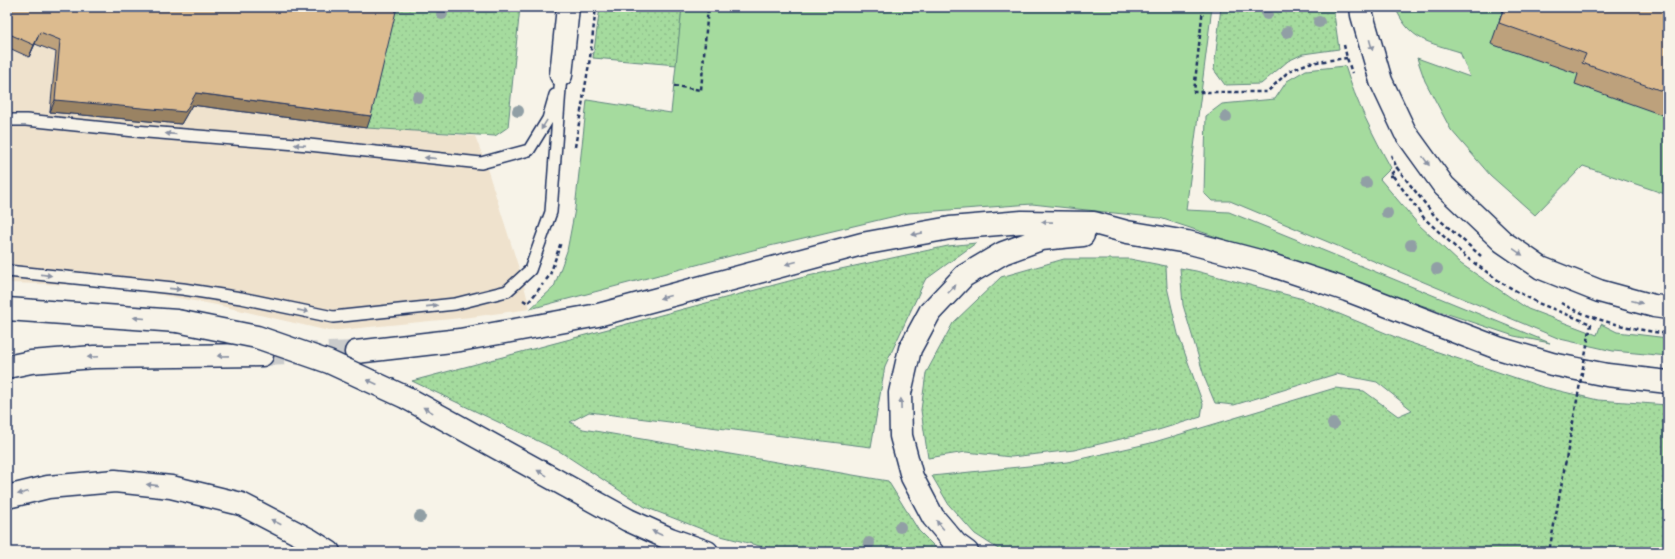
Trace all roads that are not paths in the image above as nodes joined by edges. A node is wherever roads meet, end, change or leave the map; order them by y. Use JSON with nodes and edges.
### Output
{"nodes":[{"id":1,"x":568,"y":7,"type":"edge"},
{"id":2,"x":1362,"y":7,"type":"edge"},
{"id":3,"x":561,"y":75,"type":"junction"},
{"id":4,"x":7,"y":120,"type":"edge"},
{"id":5,"x":1127,"y":232,"type":"junction"},
{"id":6,"x":7,"y":271,"type":"edge"},
{"id":7,"x":1668,"y":308,"type":"edge"},
{"id":8,"x":7,"y":309,"type":"edge"},
{"id":9,"x":356,"y":352,"type":"tunnel mouth"},
{"id":10,"x":262,"y":355,"type":"tunnel mouth"},
{"id":11,"x":7,"y":367,"type":"edge"},
{"id":12,"x":1668,"y":382,"type":"edge"},
{"id":13,"x":7,"y":497,"type":"edge"},
{"id":14,"x":328,"y":552,"type":"edge"},
{"id":15,"x":707,"y":552,"type":"edge"},
{"id":16,"x":967,"y":552,"type":"edge"}],
"edges":[{"from":1,"to":3,"type":"main road"},
{"from":2,"to":7,"type":"main road","one_way":true},
{"from":3,"to":4,"type":"lane","one_way":true},
{"from":6,"to":3,"type":"lane","one_way":true},
{"from":5,"to":9,"type":"main road","one_way":true},
{"from":5,"to":12,"type":"main road"},
{"from":16,"to":5,"type":"main road","one_way":true},
{"from":15,"to":8,"type":"main road","one_way":true,"bridge":true},
{"from":10,"to":11,"type":"main road","one_way":true},
{"from":14,"to":13,"type":"main road","one_way":true}]}
